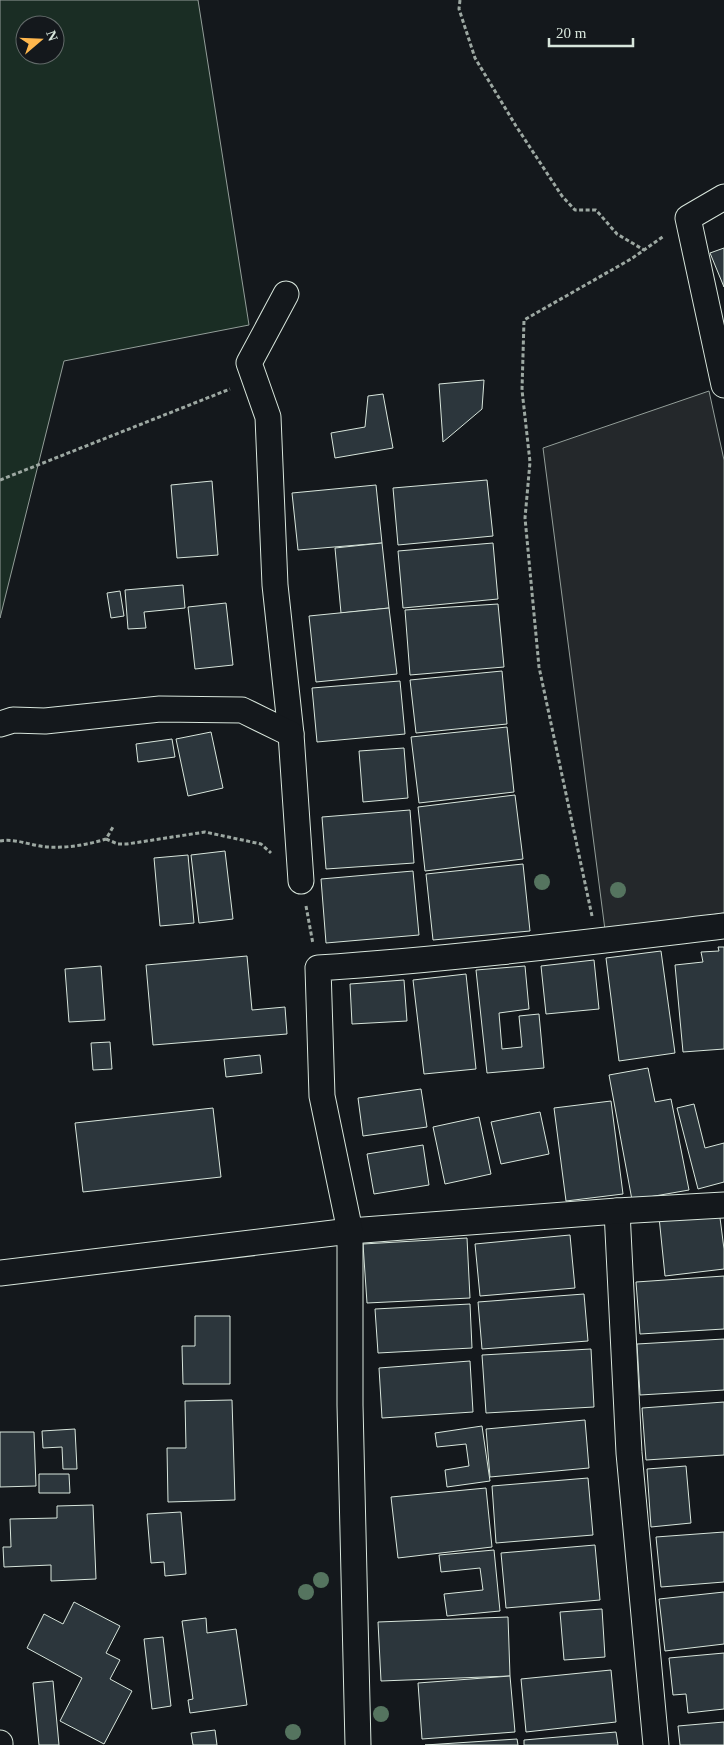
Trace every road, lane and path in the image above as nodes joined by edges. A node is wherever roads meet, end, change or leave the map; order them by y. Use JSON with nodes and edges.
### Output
{"nodes":[{"id":1,"x":460,"y":0,"type":"edge"},
{"id":2,"x":724,"y":197,"type":"edge"},
{"id":3,"x":688,"y":218,"type":"junction"},
{"id":4,"x":644,"y":250,"type":"junction"},
{"id":5,"x":286,"y":294,"type":"dead end"},
{"id":6,"x":724,"y":385,"type":"edge"},
{"id":7,"x":230,"y":389,"type":"dead end"},
{"id":8,"x":0,"y":480,"type":"edge"},
{"id":9,"x":0,"y":724,"type":"edge"},
{"id":10,"x":291,"y":734,"type":"junction"},
{"id":11,"x":113,"y":827,"type":"dead end"},
{"id":12,"x":106,"y":839,"type":"junction"},
{"id":13,"x":0,"y":841,"type":"edge"},
{"id":14,"x":301,"y":881,"type":"junction"},
{"id":15,"x":724,"y":926,"type":"edge"},
{"id":16,"x":597,"y":941,"type":"junction"},
{"id":17,"x":318,"y":968,"type":"junction"},
{"id":18,"x":724,"y":1206,"type":"edge"},
{"id":19,"x":617,"y":1211,"type":"junction"},
{"id":20,"x":350,"y":1231,"type":"junction"},
{"id":21,"x":0,"y":1273,"type":"edge"},
{"id":22,"x":358,"y":1745,"type":"edge"},
{"id":23,"x":656,"y":1745,"type":"edge"}],
"edges":[{"from":1,"to":4,"type":"path"},
{"from":2,"to":3,"type":"street"},
{"from":3,"to":4,"type":"path"},
{"from":3,"to":6,"type":"street"},
{"from":4,"to":16,"type":"path"},
{"from":5,"to":10,"type":"street"},
{"from":7,"to":8,"type":"path"},
{"from":9,"to":10,"type":"street"},
{"from":10,"to":14,"type":"street"},
{"from":11,"to":12,"type":"path"},
{"from":12,"to":13,"type":"path"},
{"from":12,"to":14,"type":"path"},
{"from":14,"to":17,"type":"path"},
{"from":15,"to":16,"type":"street"},
{"from":16,"to":17,"type":"street"},
{"from":17,"to":20,"type":"street"},
{"from":18,"to":19,"type":"street"},
{"from":19,"to":20,"type":"street"},
{"from":19,"to":23,"type":"street"},
{"from":20,"to":21,"type":"street"},
{"from":20,"to":22,"type":"street"}]}
